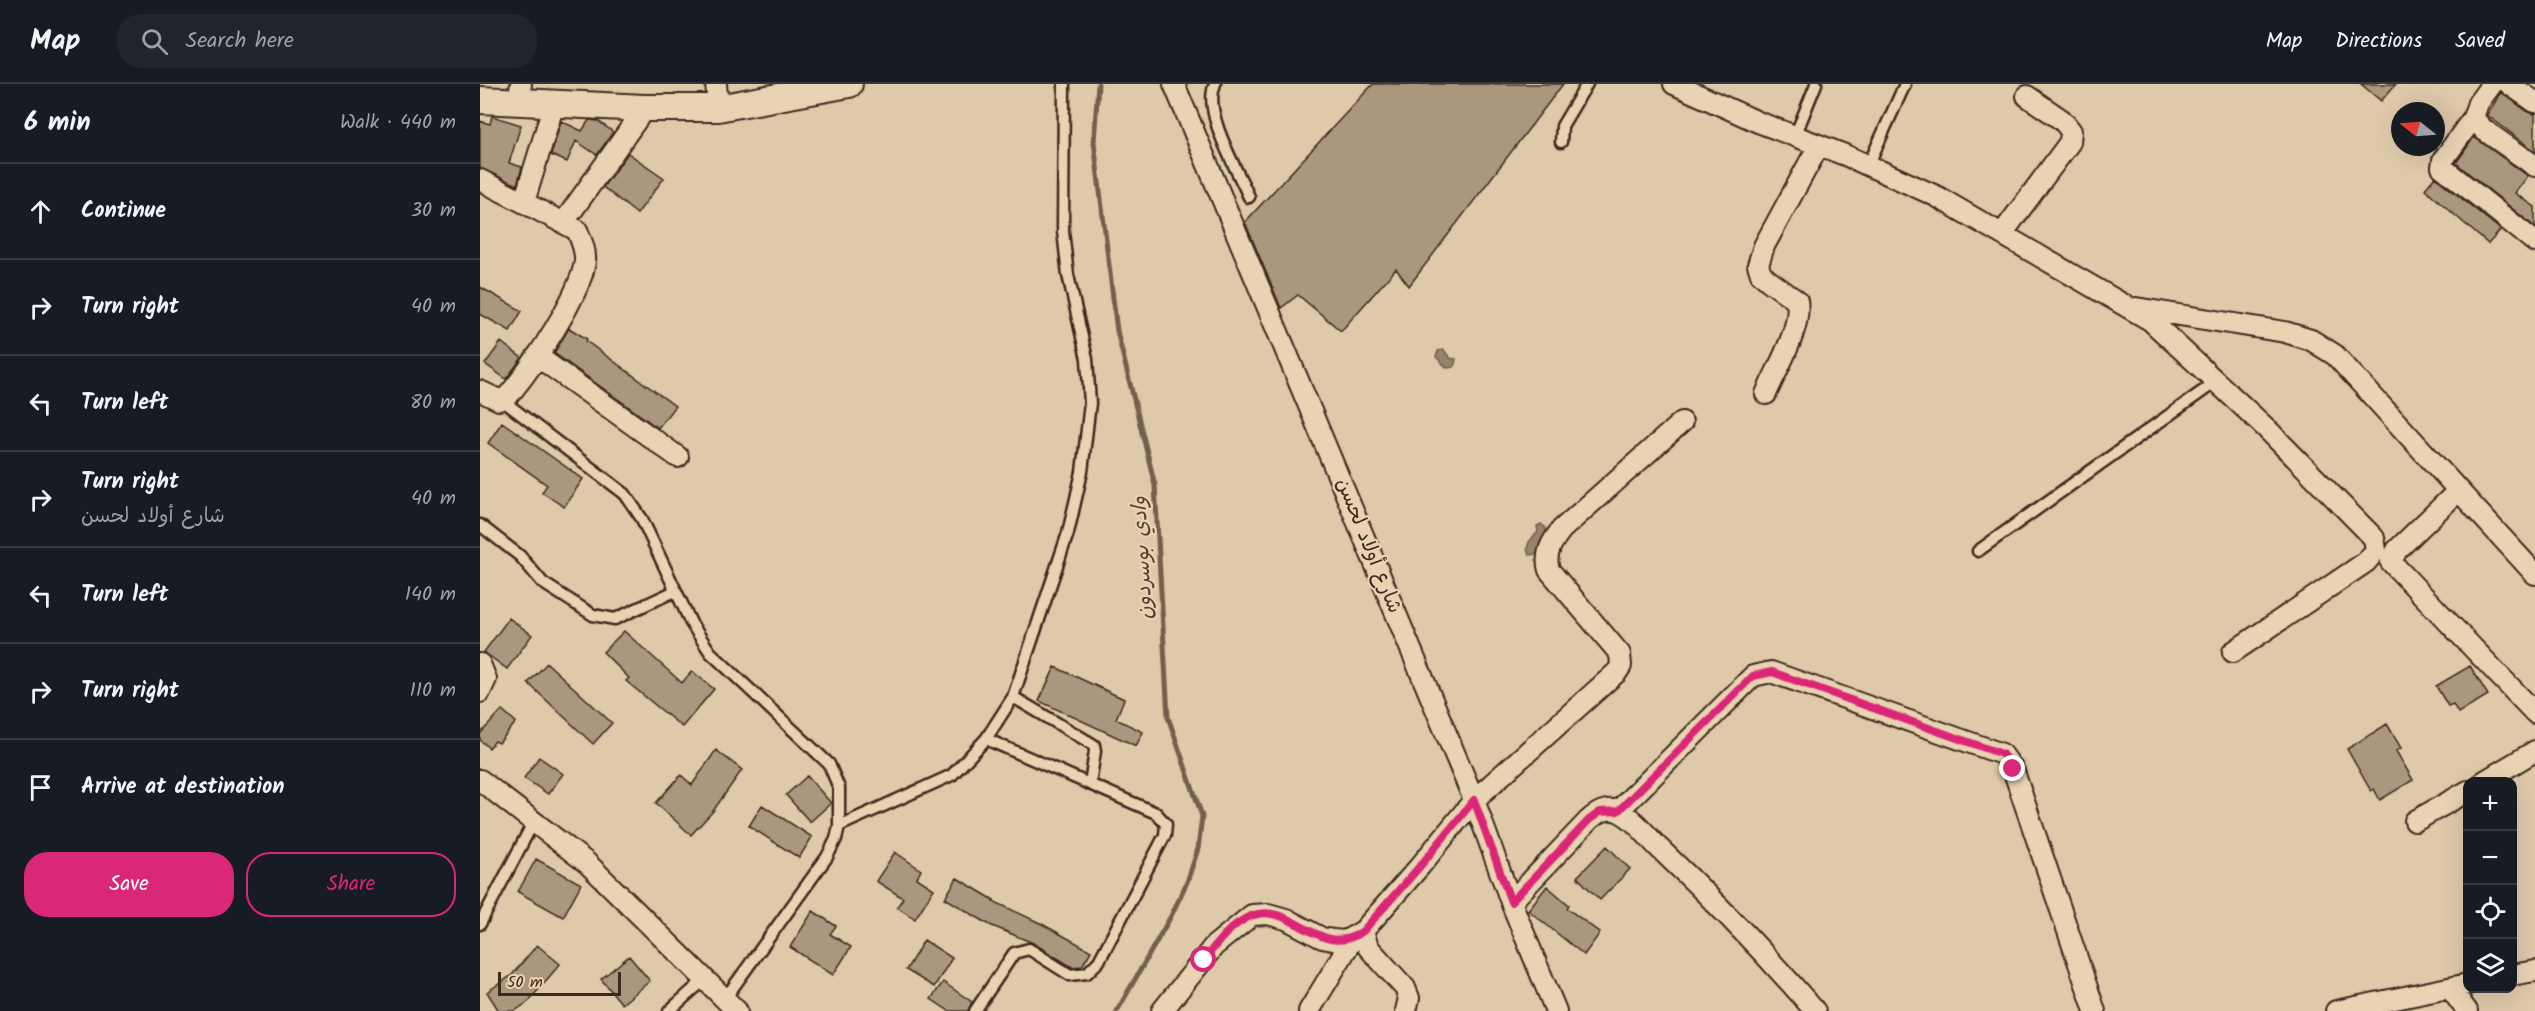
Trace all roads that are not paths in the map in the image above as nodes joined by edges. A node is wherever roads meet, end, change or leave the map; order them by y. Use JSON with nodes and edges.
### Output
{"nodes":[{"id":1,"x":849,"y":84,"type":"edge"},
{"id":2,"x":1064,"y":84,"type":"edge"},
{"id":3,"x":1174,"y":84,"type":"edge"},
{"id":4,"x":1215,"y":84,"type":"edge"},
{"id":5,"x":1587,"y":84,"type":"edge"},
{"id":6,"x":1674,"y":84,"type":"edge"},
{"id":7,"x":1816,"y":84,"type":"edge"},
{"id":8,"x":1905,"y":84,"type":"edge"},
{"id":9,"x":2492,"y":84,"type":"edge"},
{"id":10,"x":2509,"y":84,"type":"edge"},
{"id":11,"x":519,"y":94,"type":"edge"},
{"id":12,"x":717,"y":96,"type":"edge"},
{"id":13,"x":2027,"y":96,"type":"dead end"},
{"id":14,"x":480,"y":100,"type":"edge"},
{"id":15,"x":2535,"y":102,"type":"edge"},
{"id":16,"x":554,"y":104,"type":"junction"},
{"id":17,"x":645,"y":108,"type":"junction"},
{"id":18,"x":2473,"y":118,"type":"junction"},
{"id":19,"x":1795,"y":136,"type":"junction"},
{"id":20,"x":1561,"y":142,"type":"dead end"},
{"id":21,"x":1819,"y":145,"type":"junction"},
{"id":22,"x":1868,"y":166,"type":"junction"},
{"id":23,"x":2535,"y":166,"type":"edge"},
{"id":24,"x":480,"y":180,"type":"edge"},
{"id":25,"x":1249,"y":197,"type":"dead end"},
{"id":26,"x":524,"y":202,"type":"junction"},
{"id":27,"x":564,"y":222,"type":"junction"},
{"id":28,"x":2002,"y":234,"type":"junction"},
{"id":29,"x":2535,"y":242,"type":"edge"},
{"id":30,"x":2127,"y":307,"type":"junction"},
{"id":31,"x":537,"y":356,"type":"junction"},
{"id":32,"x":2217,"y":381,"type":"junction"},
{"id":33,"x":480,"y":391,"type":"edge"},
{"id":34,"x":1766,"y":394,"type":"dead end"},
{"id":35,"x":502,"y":400,"type":"junction"},
{"id":36,"x":1682,"y":422,"type":"dead end"},
{"id":37,"x":678,"y":457,"type":"dead end"},
{"id":38,"x":2458,"y":491,"type":"junction"},
{"id":39,"x":480,"y":525,"type":"edge"},
{"id":40,"x":1978,"y":551,"type":"dead end"},
{"id":41,"x":2535,"y":574,"type":"edge"},
{"id":42,"x":675,"y":591,"type":"junction"},
{"id":43,"x":2233,"y":652,"type":"dead end"},
{"id":44,"x":480,"y":664,"type":"edge"},
{"id":45,"x":480,"y":692,"type":"edge"},
{"id":46,"x":1013,"y":697,"type":"junction"},
{"id":47,"x":2535,"y":713,"type":"edge"},
{"id":48,"x":986,"y":739,"type":"junction"},
{"id":49,"x":2535,"y":751,"type":"edge"},
{"id":50,"x":2491,"y":777,"type":"edge"},
{"id":51,"x":480,"y":780,"type":"edge"},
{"id":52,"x":1090,"y":784,"type":"junction"},
{"id":53,"x":2463,"y":794,"type":"edge"},
{"id":54,"x":1474,"y":800,"type":"junction"},
{"id":55,"x":1618,"y":811,"type":"junction"},
{"id":56,"x":2415,"y":821,"type":"dead end"},
{"id":57,"x":534,"y":822,"type":"junction"},
{"id":58,"x":839,"y":826,"type":"junction"},
{"id":59,"x":1511,"y":902,"type":"junction"},
{"id":60,"x":480,"y":924,"type":"edge"},
{"id":61,"x":1358,"y":935,"type":"junction"},
{"id":62,"x":2535,"y":971,"type":"edge"},
{"id":63,"x":2517,"y":974,"type":"edge"},
{"id":64,"x":704,"y":980,"type":"junction"},
{"id":65,"x":2459,"y":986,"type":"edge"},
{"id":66,"x":731,"y":1005,"type":"edge"},
{"id":67,"x":669,"y":1011,"type":"edge"},
{"id":68,"x":975,"y":1011,"type":"edge"},
{"id":69,"x":1162,"y":1011,"type":"edge"},
{"id":70,"x":1309,"y":1011,"type":"edge"},
{"id":71,"x":1406,"y":1011,"type":"edge"},
{"id":72,"x":1556,"y":1011,"type":"edge"},
{"id":73,"x":1815,"y":1011,"type":"edge"},
{"id":74,"x":2095,"y":1011,"type":"edge"},
{"id":75,"x":2336,"y":1011,"type":"edge"},
{"id":76,"x":2467,"y":1011,"type":"edge"}],
"edges":[{"from":1,"to":12,"type":"street"},
{"from":2,"to":46,"type":"lane"},
{"from":3,"to":54,"type":"street","name":"شارع أولاد لحسن"},
{"from":4,"to":25,"type":"lane"},
{"from":5,"to":20,"type":"lane"},
{"from":6,"to":19,"type":"street"},
{"from":7,"to":19,"type":"lane"},
{"from":8,"to":22,"type":"lane"},
{"from":9,"to":18,"type":"street"},
{"from":10,"to":15,"type":"street"},
{"from":11,"to":14,"type":"street"},
{"from":11,"to":16,"type":"street"},
{"from":12,"to":17,"type":"street"},
{"from":13,"to":28,"type":"street"},
{"from":16,"to":17,"type":"street"},
{"from":16,"to":26,"type":"street"},
{"from":17,"to":27,"type":"street"},
{"from":18,"to":23,"type":"street"},
{"from":18,"to":29,"type":"street"},
{"from":19,"to":21,"type":"street"},
{"from":21,"to":22,"type":"street"},
{"from":21,"to":34,"type":"street"},
{"from":22,"to":28,"type":"street"},
{"from":24,"to":26,"type":"street"},
{"from":26,"to":27,"type":"street"},
{"from":27,"to":31,"type":"street"},
{"from":28,"to":30,"type":"street"},
{"from":30,"to":32,"type":"street"},
{"from":30,"to":38,"type":"street"},
{"from":31,"to":35,"type":"street"},
{"from":31,"to":37,"type":"street"},
{"from":32,"to":40,"type":"lane"},
{"from":32,"to":43,"type":"street"},
{"from":33,"to":35,"type":"street"},
{"from":35,"to":42,"type":"lane"},
{"from":36,"to":54,"type":"street"},
{"from":38,"to":41,"type":"street"},
{"from":38,"to":47,"type":"street"},
{"from":39,"to":42,"type":"lane"},
{"from":42,"to":58,"type":"lane"},
{"from":44,"to":45,"type":"street"},
{"from":46,"to":48,"type":"lane"},
{"from":46,"to":52,"type":"lane"},
{"from":48,"to":52,"type":"lane"},
{"from":48,"to":58,"type":"lane"},
{"from":49,"to":50,"type":"street"},
{"from":51,"to":57,"type":"street"},
{"from":52,"to":68,"type":"lane"},
{"from":53,"to":56,"type":"street"},
{"from":54,"to":59,"type":"street","name":"شارع أولاد لحسن"},
{"from":54,"to":61,"type":"street"},
{"from":55,"to":59,"type":"street"},
{"from":55,"to":73,"type":"street"},
{"from":55,"to":74,"type":"street"},
{"from":57,"to":60,"type":"lane"},
{"from":57,"to":64,"type":"street"},
{"from":58,"to":66,"type":"lane"},
{"from":59,"to":72,"type":"street","name":"شارع أولاد لحسن"},
{"from":61,"to":69,"type":"street"},
{"from":61,"to":70,"type":"street"},
{"from":61,"to":71,"type":"street"},
{"from":62,"to":63,"type":"street"},
{"from":64,"to":66,"type":"street"},
{"from":64,"to":67,"type":"lane"},
{"from":65,"to":75,"type":"street"},
{"from":65,"to":76,"type":"street"}]}
